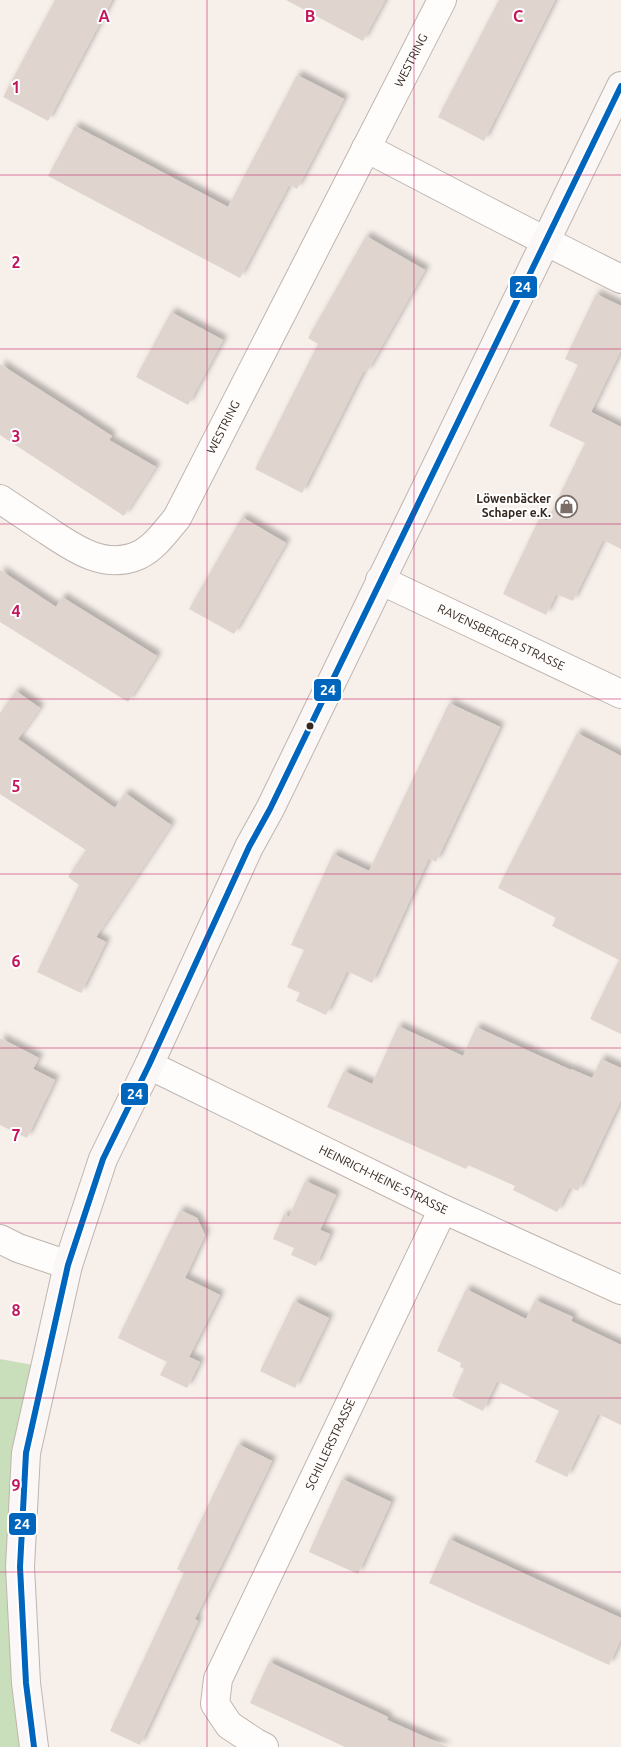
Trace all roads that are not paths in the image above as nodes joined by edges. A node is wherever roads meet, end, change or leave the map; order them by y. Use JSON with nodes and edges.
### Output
{"nodes":[{"id":1,"x":442,"y":0,"type":"edge"},
{"id":2,"x":621,"y":86,"type":"edge"},
{"id":3,"x":366,"y":148,"type":"junction"},
{"id":4,"x":545,"y":242,"type":"junction"},
{"id":5,"x":621,"y":279,"type":"edge"},
{"id":6,"x":0,"y":499,"type":"edge"},
{"id":7,"x":380,"y":580,"type":"junction"},
{"id":8,"x":621,"y":694,"type":"edge"},
{"id":9,"x":149,"y":1065,"type":"junction"},
{"id":10,"x":443,"y":1209,"type":"junction"},
{"id":11,"x":0,"y":1240,"type":"edge"},
{"id":12,"x":68,"y":1265,"type":"junction"},
{"id":13,"x":621,"y":1290,"type":"edge"},
{"id":14,"x":34,"y":1747,"type":"edge"},
{"id":15,"x":264,"y":1747,"type":"edge"}],
"edges":[{"from":1,"to":3,"type":"street","name":"WESTRING"},
{"from":2,"to":4,"type":"main road"},
{"from":3,"to":4,"type":"street"},
{"from":3,"to":6,"type":"street","name":"WESTRING"},
{"from":4,"to":5,"type":"street"},
{"from":4,"to":7,"type":"main road"},
{"from":7,"to":8,"type":"street","name":"RAVENSBERGER STRASSE"},
{"from":7,"to":9,"type":"main road"},
{"from":9,"to":10,"type":"street","name":"HEINRICH-HEINE-STRASSE"},
{"from":9,"to":12,"type":"main road"},
{"from":10,"to":13,"type":"street","name":"HEINRICH-HEINE-STRASSE"},
{"from":10,"to":15,"type":"street","name":"SCHILLERSTRASSE"},
{"from":11,"to":12,"type":"street"},
{"from":12,"to":14,"type":"main road"}]}
